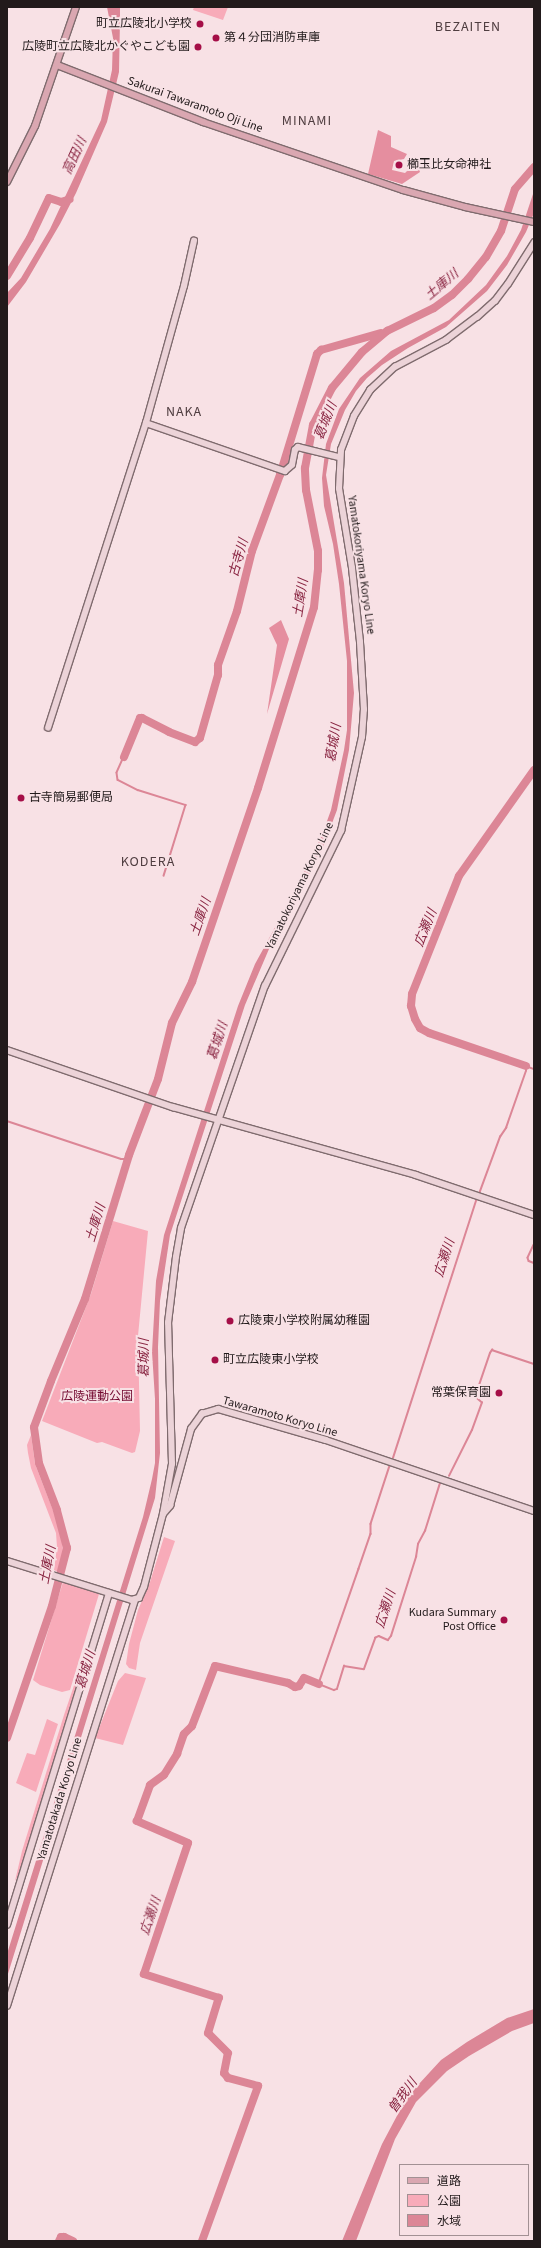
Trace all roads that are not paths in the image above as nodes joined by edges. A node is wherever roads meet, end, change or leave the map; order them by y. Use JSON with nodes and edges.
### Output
{"nodes":[{"id":1,"x":76,"y":7,"type":"edge"},
{"id":2,"x":57,"y":65,"type":"junction"},
{"id":3,"x":7,"y":182,"type":"edge"},
{"id":4,"x":534,"y":222,"type":"edge"},
{"id":5,"x":194,"y":241,"type":"dead end"},
{"id":6,"x":534,"y":243,"type":"edge"},
{"id":7,"x":146,"y":424,"type":"junction"},
{"id":8,"x":339,"y":457,"type":"junction"},
{"id":9,"x":48,"y":728,"type":"dead end"},
{"id":10,"x":7,"y":1050,"type":"edge"},
{"id":11,"x":219,"y":1120,"type":"junction"},
{"id":12,"x":534,"y":1215,"type":"edge"},
{"id":13,"x":534,"y":1511,"type":"edge"},
{"id":14,"x":163,"y":1514,"type":"junction"},
{"id":15,"x":7,"y":1561,"type":"edge"},
{"id":16,"x":111,"y":1594,"type":"junction"},
{"id":17,"x":134,"y":1600,"type":"junction"},
{"id":18,"x":7,"y":1925,"type":"edge"},
{"id":19,"x":7,"y":2006,"type":"edge"}],
"edges":[{"from":1,"to":2,"type":"main road"},
{"from":2,"to":3,"type":"main road"},
{"from":2,"to":4,"type":"main road","name":"Sakurai Tawaramoto Oji Line"},
{"from":5,"to":7,"type":"main road"},
{"from":6,"to":8,"type":"main road","name":"Yamatokoriyama Koryo Line"},
{"from":7,"to":8,"type":"main road"},
{"from":7,"to":9,"type":"main road"},
{"from":8,"to":11,"type":"main road","name":"Yamatokoriyama Koryo Line"},
{"from":10,"to":11,"type":"main road"},
{"from":11,"to":12,"type":"main road"},
{"from":11,"to":14,"type":"main road","name":"Yamatokoriyama Koryo Line"},
{"from":13,"to":14,"type":"main road","name":"Tawaramoto Koryo Line"},
{"from":14,"to":17,"type":"main road","name":"Tawaramoto Koryo Line"},
{"from":15,"to":16,"type":"main road"},
{"from":16,"to":17,"type":"main road"},
{"from":16,"to":18,"type":"main road","name":"Yamatotakada Koryo Line"},
{"from":17,"to":19,"type":"main road","name":"Yamatotakada Koryo Line"}]}
